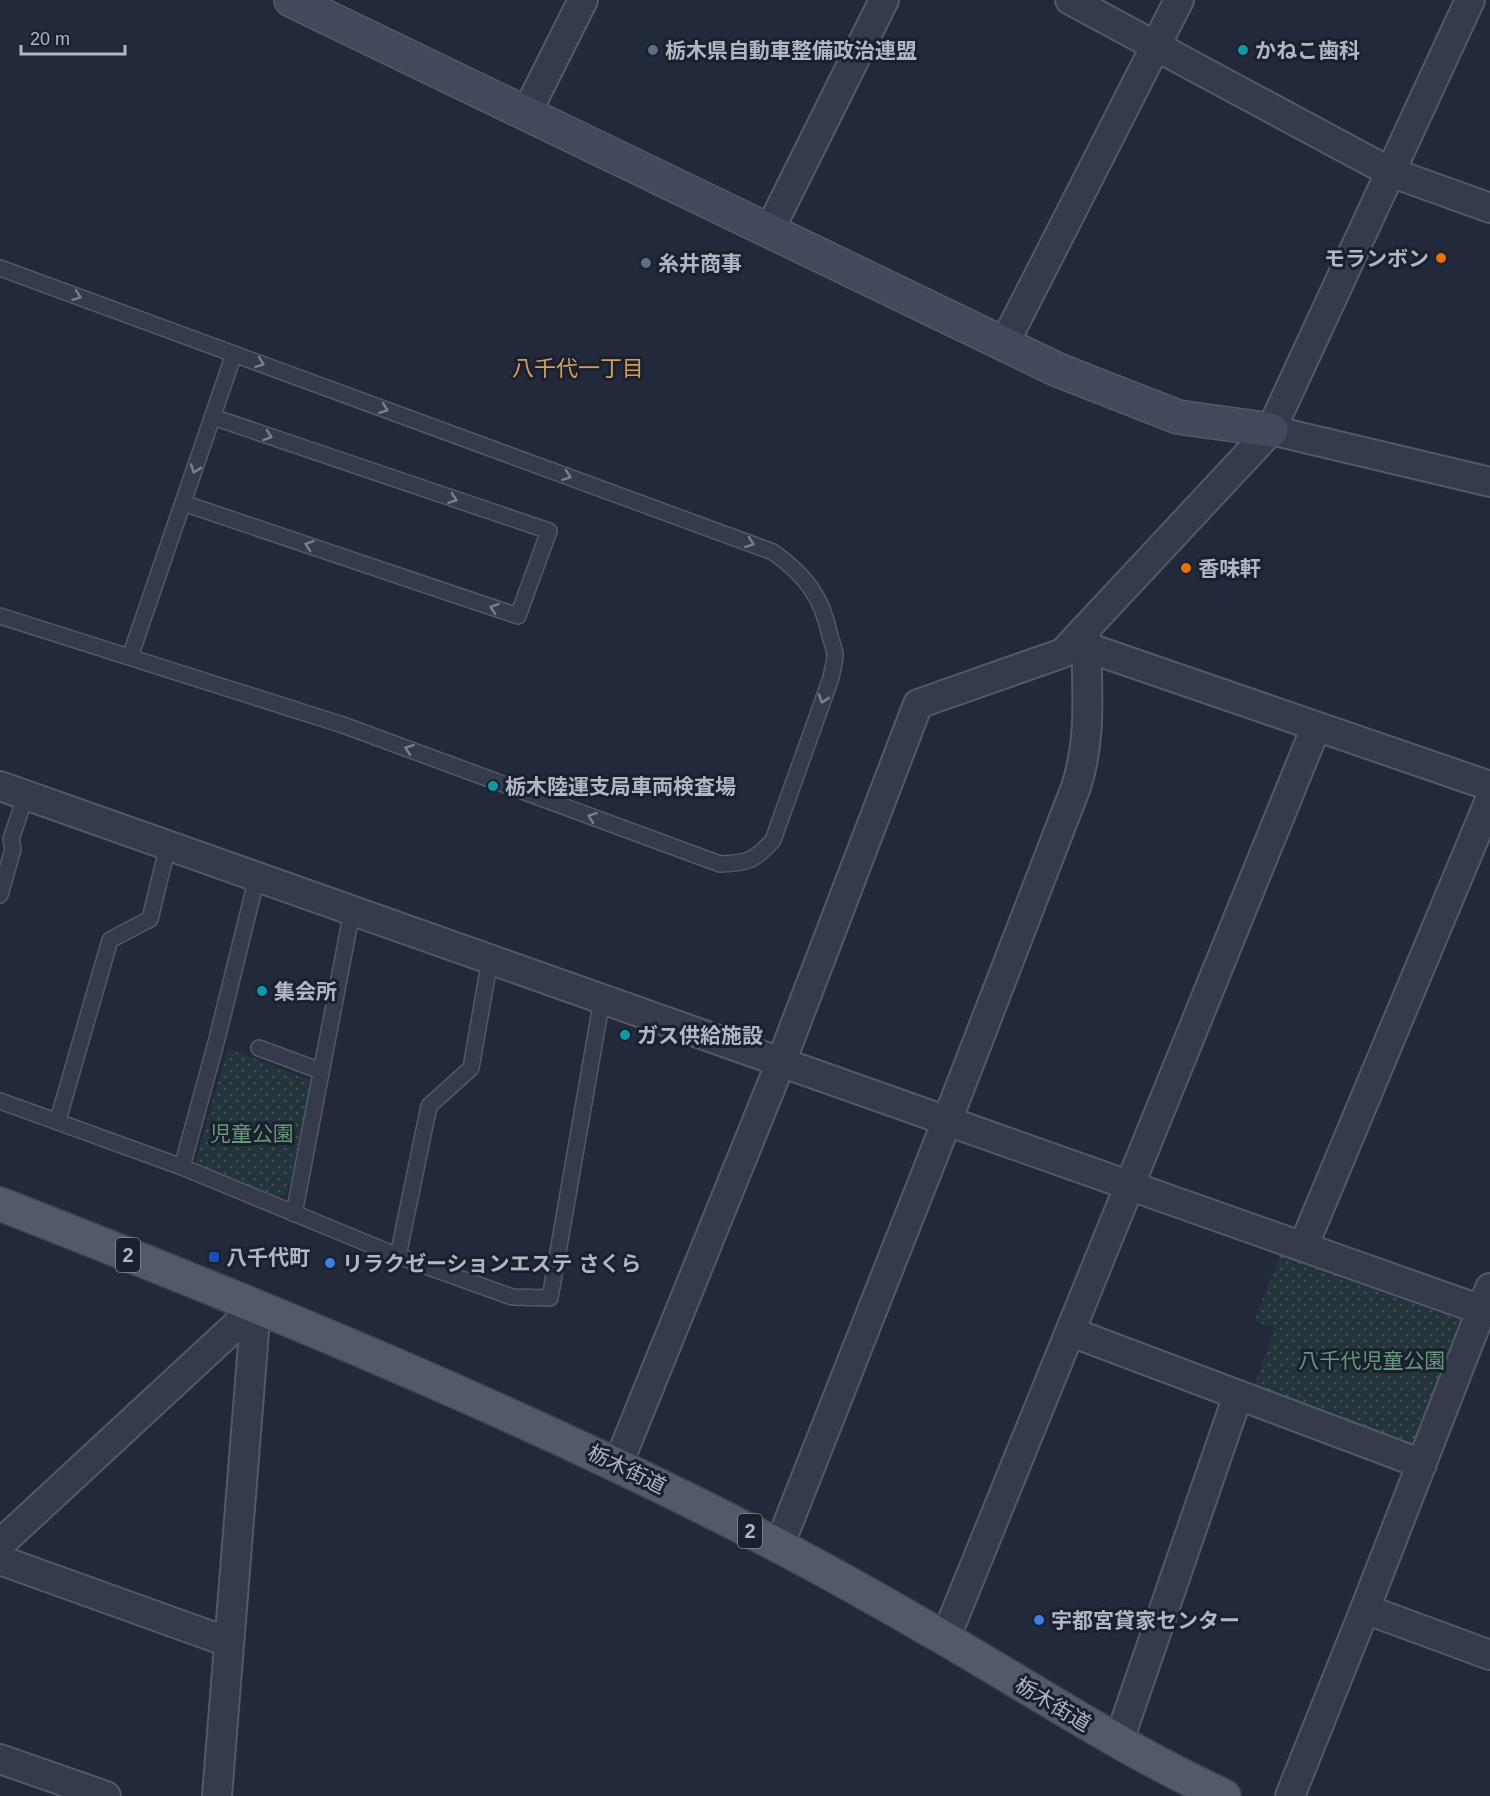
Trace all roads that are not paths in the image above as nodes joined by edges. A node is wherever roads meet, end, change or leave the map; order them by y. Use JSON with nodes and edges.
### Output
{"nodes":[{"id":1,"x":291,"y":0,"type":"edge"},
{"id":2,"x":583,"y":0,"type":"edge"},
{"id":3,"x":884,"y":0,"type":"edge"},
{"id":4,"x":1070,"y":0,"type":"edge"},
{"id":5,"x":1179,"y":0,"type":"edge"},
{"id":6,"x":1476,"y":6,"type":"edge"},
{"id":7,"x":1156,"y":46,"type":"junction"},
{"id":8,"x":526,"y":114,"type":"junction"},
{"id":9,"x":1390,"y":172,"type":"junction"},
{"id":10,"x":1490,"y":208,"type":"edge"},
{"id":11,"x":768,"y":231,"type":"junction"},
{"id":12,"x":0,"y":268,"type":"edge"},
{"id":13,"x":1004,"y":344,"type":"junction"},
{"id":14,"x":234,"y":354,"type":"junction"},
{"id":15,"x":213,"y":417,"type":"junction"},
{"id":16,"x":1271,"y":430,"type":"junction"},
{"id":17,"x":1489,"y":479,"type":"edge"},
{"id":18,"x":183,"y":503,"type":"junction"},
{"id":19,"x":0,"y":616,"type":"edge"},
{"id":20,"x":1086,"y":638,"type":"junction"},
{"id":21,"x":130,"y":657,"type":"junction"},
{"id":22,"x":1316,"y":727,"type":"junction"},
{"id":23,"x":1490,"y":786,"type":"edge"},
{"id":24,"x":13,"y":790,"type":"edge"},
{"id":25,"x":1490,"y":800,"type":"edge"},
{"id":26,"x":168,"y":846,"type":"junction"},
{"id":27,"x":257,"y":877,"type":"junction"},
{"id":28,"x":0,"y":895,"type":"edge"},
{"id":29,"x":352,"y":911,"type":"junction"},
{"id":30,"x":490,"y":959,"type":"junction"},
{"id":31,"x":602,"y":999,"type":"junction"},
{"id":32,"x":259,"y":1048,"type":"dead end"},
{"id":33,"x":781,"y":1062,"type":"junction"},
{"id":34,"x":321,"y":1071,"type":"junction"},
{"id":35,"x":0,"y":1101,"type":"edge"},
{"id":36,"x":58,"y":1120,"type":"junction"},
{"id":37,"x":948,"y":1121,"type":"junction"},
{"id":38,"x":182,"y":1167,"type":"junction"},
{"id":39,"x":1131,"y":1186,"type":"junction"},
{"id":40,"x":0,"y":1204,"type":"edge"},
{"id":41,"x":294,"y":1214,"type":"junction"},
{"id":42,"x":1303,"y":1247,"type":"junction"},
{"id":43,"x":399,"y":1256,"type":"junction"},
{"id":44,"x":1487,"y":1304,"type":"edge"},
{"id":45,"x":256,"y":1307,"type":"junction"},
{"id":46,"x":1071,"y":1332,"type":"junction"},
{"id":47,"x":1238,"y":1395,"type":"junction"},
{"id":48,"x":618,"y":1464,"type":"junction"},
{"id":49,"x":1422,"y":1464,"type":"junction"},
{"id":50,"x":0,"y":1544,"type":"edge"},
{"id":51,"x":779,"y":1546,"type":"junction"},
{"id":52,"x":0,"y":1560,"type":"edge"},
{"id":53,"x":1365,"y":1609,"type":"junction"},
{"id":54,"x":945,"y":1639,"type":"junction"},
{"id":55,"x":228,"y":1641,"type":"junction"},
{"id":56,"x":1490,"y":1655,"type":"edge"},
{"id":57,"x":1118,"y":1743,"type":"junction"},
{"id":58,"x":0,"y":1759,"type":"edge"},
{"id":59,"x":106,"y":1796,"type":"edge"},
{"id":60,"x":217,"y":1796,"type":"edge"},
{"id":61,"x":1224,"y":1796,"type":"edge"},
{"id":62,"x":1290,"y":1796,"type":"edge"}],
"edges":[{"from":1,"to":8,"type":"street"},
{"from":2,"to":8,"type":"street"},
{"from":3,"to":11,"type":"street"},
{"from":4,"to":7,"type":"street"},
{"from":5,"to":7,"type":"street"},
{"from":6,"to":9,"type":"street"},
{"from":7,"to":9,"type":"street"},
{"from":7,"to":13,"type":"street"},
{"from":8,"to":11,"type":"street"},
{"from":9,"to":10,"type":"street"},
{"from":9,"to":16,"type":"street"},
{"from":11,"to":13,"type":"street"},
{"from":12,"to":14,"type":"lane","one_way":true},
{"from":13,"to":16,"type":"street"},
{"from":14,"to":15,"type":"lane"},
{"from":14,"to":21,"type":"lane","one_way":true},
{"from":15,"to":18,"type":"lane","one_way":true},
{"from":15,"to":18,"type":"lane","one_way":true},
{"from":16,"to":17,"type":"street"},
{"from":16,"to":20,"type":"street"},
{"from":18,"to":21,"type":"lane"},
{"from":19,"to":21,"type":"lane"},
{"from":20,"to":22,"type":"street"},
{"from":20,"to":33,"type":"street"},
{"from":20,"to":37,"type":"street"},
{"from":22,"to":23,"type":"street"},
{"from":22,"to":39,"type":"street"},
{"from":24,"to":26,"type":"street"},
{"from":24,"to":28,"type":"lane"},
{"from":25,"to":42,"type":"street"},
{"from":26,"to":27,"type":"street"},
{"from":26,"to":36,"type":"lane"},
{"from":27,"to":29,"type":"street"},
{"from":27,"to":38,"type":"lane"},
{"from":29,"to":30,"type":"street"},
{"from":29,"to":34,"type":"lane"},
{"from":30,"to":31,"type":"street"},
{"from":30,"to":43,"type":"lane"},
{"from":31,"to":33,"type":"street"},
{"from":31,"to":43,"type":"lane"},
{"from":32,"to":34,"type":"lane"},
{"from":33,"to":37,"type":"street"},
{"from":33,"to":48,"type":"street"},
{"from":34,"to":41,"type":"lane"},
{"from":35,"to":36,"type":"lane"},
{"from":36,"to":38,"type":"lane"},
{"from":37,"to":39,"type":"street"},
{"from":37,"to":51,"type":"street"},
{"from":38,"to":41,"type":"lane"},
{"from":39,"to":42,"type":"street"},
{"from":39,"to":46,"type":"street"},
{"from":40,"to":45,"type":"main road","name":"栃木街道","number":"2"},
{"from":41,"to":43,"type":"lane"},
{"from":42,"to":44,"type":"street"},
{"from":44,"to":49,"type":"street"},
{"from":45,"to":48,"type":"main road","name":"栃木街道","number":"2"},
{"from":45,"to":50,"type":"street"},
{"from":45,"to":55,"type":"street"},
{"from":46,"to":47,"type":"street"},
{"from":46,"to":54,"type":"street"},
{"from":47,"to":49,"type":"street"},
{"from":47,"to":57,"type":"street"},
{"from":48,"to":51,"type":"main road","name":"栃木街道","number":"2"},
{"from":49,"to":53,"type":"street"},
{"from":51,"to":54,"type":"main road","name":"栃木街道","number":"2"},
{"from":52,"to":55,"type":"street"},
{"from":53,"to":56,"type":"street"},
{"from":53,"to":62,"type":"street"},
{"from":54,"to":57,"type":"main road","name":"栃木街道","number":"2"},
{"from":55,"to":60,"type":"street"},
{"from":57,"to":61,"type":"main road","name":"栃木街道","number":"2"},
{"from":58,"to":59,"type":"street"}]}
